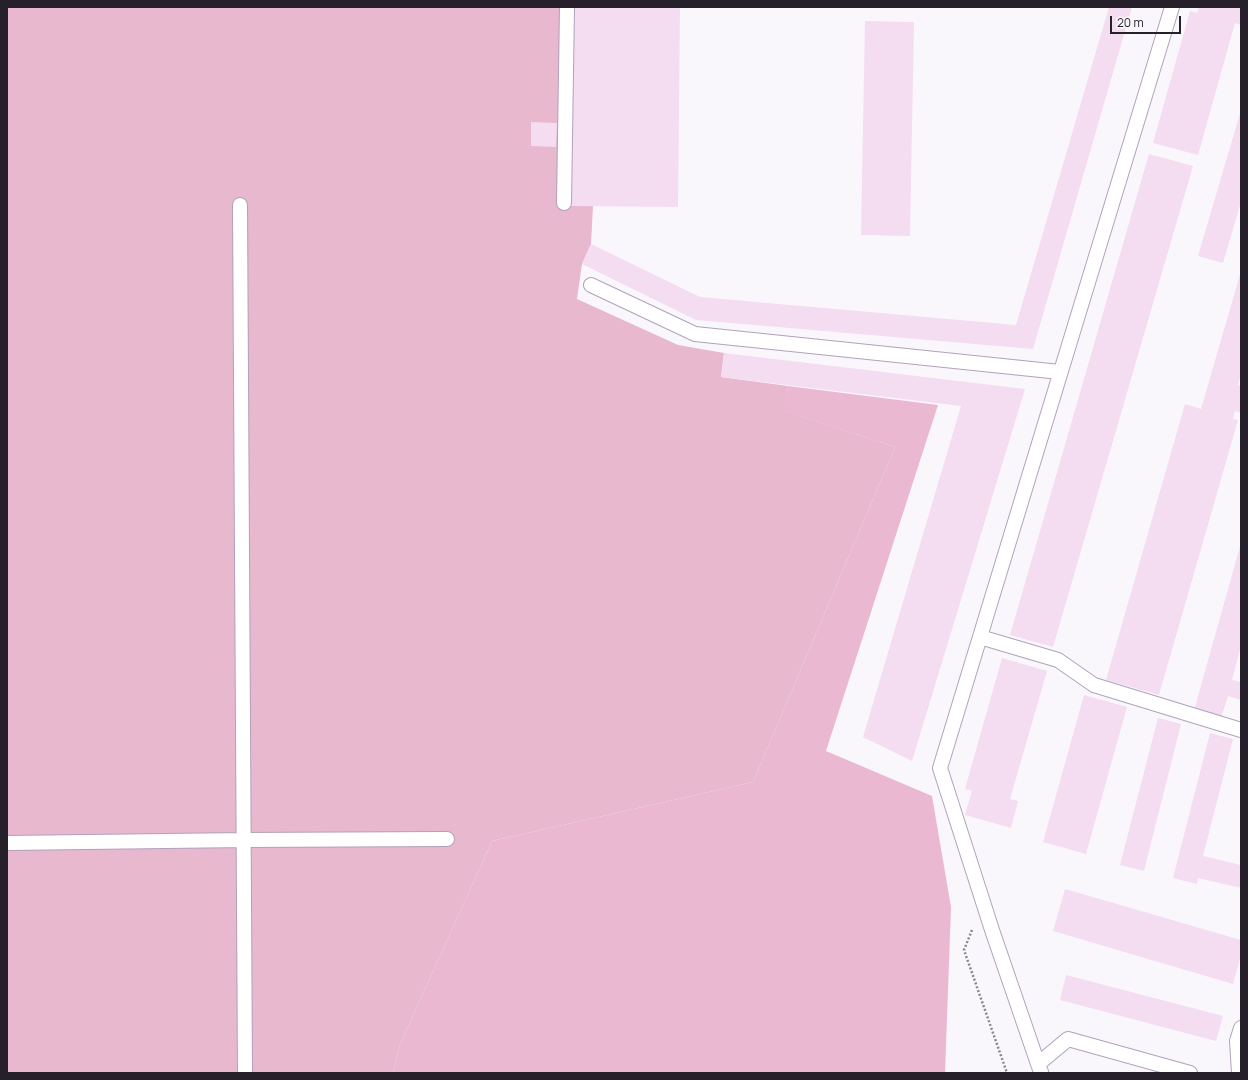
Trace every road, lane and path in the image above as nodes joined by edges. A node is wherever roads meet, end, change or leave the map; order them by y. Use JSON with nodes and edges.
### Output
{"nodes":[{"id":1,"x":567,"y":7,"type":"edge"},
{"id":2,"x":1172,"y":7,"type":"edge"},
{"id":3,"x":564,"y":204,"type":"dead end"},
{"id":4,"x":240,"y":205,"type":"dead end"},
{"id":5,"x":591,"y":285,"type":"dead end"},
{"id":6,"x":1060,"y":372,"type":"junction"},
{"id":7,"x":980,"y":638,"type":"junction"},
{"id":8,"x":1241,"y":730,"type":"edge"},
{"id":9,"x":447,"y":839,"type":"dead end"},
{"id":10,"x":245,"y":840,"type":"junction"},
{"id":11,"x":7,"y":843,"type":"edge"},
{"id":12,"x":983,"y":902,"type":"junction"},
{"id":13,"x":1241,"y":1028,"type":"edge"},
{"id":14,"x":1040,"y":1068,"type":"edge"},
{"id":15,"x":245,"y":1073,"type":"edge"},
{"id":16,"x":1007,"y":1073,"type":"edge"},
{"id":17,"x":1190,"y":1073,"type":"edge"},
{"id":18,"x":1239,"y":1073,"type":"edge"}],
"edges":[{"from":1,"to":3,"type":"lane"},
{"from":2,"to":6,"type":"lane"},
{"from":4,"to":10,"type":"lane"},
{"from":5,"to":6,"type":"lane"},
{"from":6,"to":7,"type":"lane"},
{"from":7,"to":8,"type":"lane"},
{"from":7,"to":12,"type":"lane"},
{"from":9,"to":10,"type":"lane"},
{"from":10,"to":11,"type":"lane"},
{"from":10,"to":15,"type":"lane"},
{"from":12,"to":14,"type":"lane"},
{"from":12,"to":16,"type":"path"},
{"from":13,"to":18,"type":"lane"},
{"from":14,"to":17,"type":"lane"}]}
